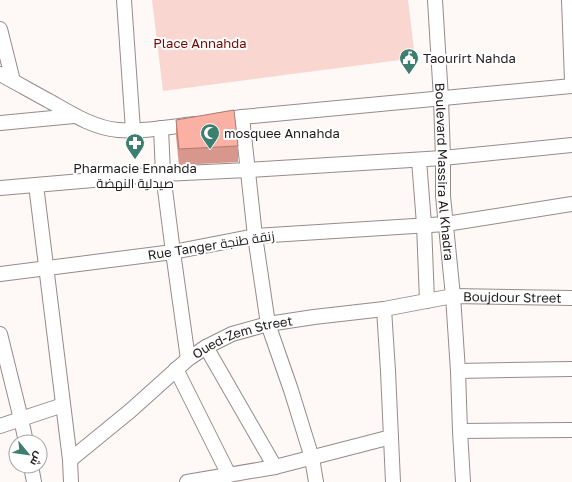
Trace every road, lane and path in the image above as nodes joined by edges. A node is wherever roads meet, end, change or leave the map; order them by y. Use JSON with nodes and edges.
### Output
{"nodes":[{"id":1,"x":124,"y":0,"type":"edge"},
{"id":2,"x":436,"y":0,"type":"edge"},
{"id":3,"x":569,"y":0,"type":"edge"},
{"id":4,"x":0,"y":29,"type":"edge"},
{"id":5,"x":0,"y":74,"type":"edge"},
{"id":6,"x":13,"y":81,"type":"junction"},
{"id":7,"x":572,"y":81,"type":"edge"},
{"id":8,"x":572,"y":86,"type":"edge"},
{"id":9,"x":441,"y":99,"type":"junction"},
{"id":10,"x":74,"y":116,"type":"junction"},
{"id":11,"x":242,"y":118,"type":"junction"},
{"id":12,"x":0,"y":123,"type":"edge"},
{"id":13,"x":160,"y":128,"type":"junction"},
{"id":14,"x":133,"y":130,"type":"junction"},
{"id":15,"x":572,"y":145,"type":"edge"},
{"id":16,"x":443,"y":158,"type":"junction"},
{"id":17,"x":419,"y":160,"type":"junction"},
{"id":18,"x":248,"y":170,"type":"junction"},
{"id":19,"x":163,"y":174,"type":"junction"},
{"id":20,"x":36,"y":185,"type":"junction"},
{"id":21,"x":0,"y":188,"type":"edge"},
{"id":22,"x":572,"y":204,"type":"edge"},
{"id":23,"x":424,"y":224,"type":"junction"},
{"id":24,"x":446,"y":224,"type":"junction"},
{"id":25,"x":255,"y":236,"type":"junction"},
{"id":26,"x":173,"y":252,"type":"junction"},
{"id":27,"x":46,"y":268,"type":"junction"},
{"id":28,"x":0,"y":274,"type":"edge"},
{"id":29,"x":453,"y":296,"type":"junction"},
{"id":30,"x":572,"y":298,"type":"edge"},
{"id":31,"x":427,"y":301,"type":"junction"},
{"id":32,"x":384,"y":309,"type":"junction"},
{"id":33,"x":268,"y":324,"type":"junction"},
{"id":34,"x":0,"y":334,"type":"edge"},
{"id":35,"x":206,"y":347,"type":"junction"},
{"id":36,"x":188,"y":359,"type":"junction"},
{"id":37,"x":176,"y":369,"type":"junction"},
{"id":38,"x":572,"y":369,"type":"edge"},
{"id":39,"x":458,"y":371,"type":"junction"},
{"id":40,"x":63,"y":405,"type":"junction"},
{"id":41,"x":21,"y":419,"type":"junction"},
{"id":42,"x":0,"y":426,"type":"edge"},
{"id":43,"x":572,"y":430,"type":"edge"},
{"id":44,"x":460,"y":431,"type":"junction"},
{"id":45,"x":24,"y":434,"type":"edge"},
{"id":46,"x":391,"y":437,"type":"junction"},
{"id":47,"x":312,"y":458,"type":"junction"},
{"id":48,"x":70,"y":460,"type":"junction"},
{"id":49,"x":267,"y":472,"type":"edge"},
{"id":50,"x":229,"y":474,"type":"junction"},
{"id":51,"x":194,"y":481,"type":"edge"},
{"id":52,"x":71,"y":482,"type":"edge"},
{"id":53,"x":316,"y":482,"type":"edge"},
{"id":54,"x":393,"y":482,"type":"edge"},
{"id":55,"x":463,"y":482,"type":"edge"}],
"edges":[{"from":1,"to":14,"type":"street"},
{"from":2,"to":9,"type":"street","name":"Boulevard Massira Al Khadra"},
{"from":3,"to":7,"type":"street"},
{"from":4,"to":6,"type":"street"},
{"from":5,"to":6,"type":"street"},
{"from":6,"to":10,"type":"street"},
{"from":8,"to":9,"type":"street"},
{"from":9,"to":11,"type":"street"},
{"from":9,"to":16,"type":"street","name":"Boulevard Massira Al Khadra"},
{"from":10,"to":12,"type":"street"},
{"from":10,"to":14,"type":"street"},
{"from":11,"to":13,"type":"street"},
{"from":11,"to":18,"type":"street"},
{"from":13,"to":14,"type":"street"},
{"from":13,"to":19,"type":"street"},
{"from":15,"to":16,"type":"street"},
{"from":16,"to":17,"type":"street"},
{"from":16,"to":24,"type":"street","name":"Boulevard Massira Al Khadra"},
{"from":17,"to":18,"type":"street"},
{"from":17,"to":23,"type":"street"},
{"from":18,"to":19,"type":"street"},
{"from":18,"to":25,"type":"street"},
{"from":19,"to":20,"type":"street"},
{"from":19,"to":26,"type":"street"},
{"from":20,"to":21,"type":"street"},
{"from":20,"to":27,"type":"street"},
{"from":22,"to":24,"type":"street","name":"Rue Tanger زنقة طنجة"},
{"from":23,"to":24,"type":"street","name":"Rue Tanger زنقة طنجة"},
{"from":23,"to":25,"type":"street","name":"Rue Tanger زنقة طنجة"},
{"from":23,"to":31,"type":"street"},
{"from":24,"to":29,"type":"street","name":"Boulevard Massira Al Khadra"},
{"from":25,"to":26,"type":"street","name":"Rue Tanger زنقة طنجة"},
{"from":25,"to":33,"type":"street"},
{"from":26,"to":27,"type":"street","name":"Rue Tanger زنقة طنجة"},
{"from":26,"to":36,"type":"street"},
{"from":27,"to":28,"type":"street","name":"Rue Tanger زنقة طنجة"},
{"from":27,"to":40,"type":"street"},
{"from":29,"to":30,"type":"street","name":"Boujdour Street"},
{"from":29,"to":31,"type":"street","name":"Oued-Zem Street"},
{"from":29,"to":39,"type":"street","name":"Boulevard Massira Al Khadra"},
{"from":31,"to":32,"type":"street","name":"Oued-Zem Street"},
{"from":32,"to":33,"type":"street","name":"Oued-Zem Street"},
{"from":32,"to":46,"type":"street"},
{"from":33,"to":35,"type":"street","name":"Oued-Zem Street"},
{"from":33,"to":47,"type":"street"},
{"from":34,"to":41,"type":"street"},
{"from":35,"to":36,"type":"street","name":"Oued-Zem Street"},
{"from":35,"to":49,"type":"street"},
{"from":36,"to":37,"type":"street","name":"Oued-Zem Street"},
{"from":37,"to":48,"type":"street","name":"Oued-Zem Street"},
{"from":37,"to":50,"type":"street"},
{"from":38,"to":39,"type":"street"},
{"from":39,"to":44,"type":"street","name":"Boulevard Massira Al Khadra"},
{"from":40,"to":41,"type":"street"},
{"from":40,"to":48,"type":"street"},
{"from":41,"to":42,"type":"street"},
{"from":41,"to":45,"type":"street"},
{"from":43,"to":44,"type":"street"},
{"from":44,"to":55,"type":"street","name":"Boulevard Massira Al Khadra"},
{"from":46,"to":47,"type":"street"},
{"from":46,"to":54,"type":"street"},
{"from":47,"to":49,"type":"street"},
{"from":47,"to":53,"type":"street"},
{"from":48,"to":52,"type":"street"},
{"from":49,"to":50,"type":"street"},
{"from":50,"to":51,"type":"street"}]}
